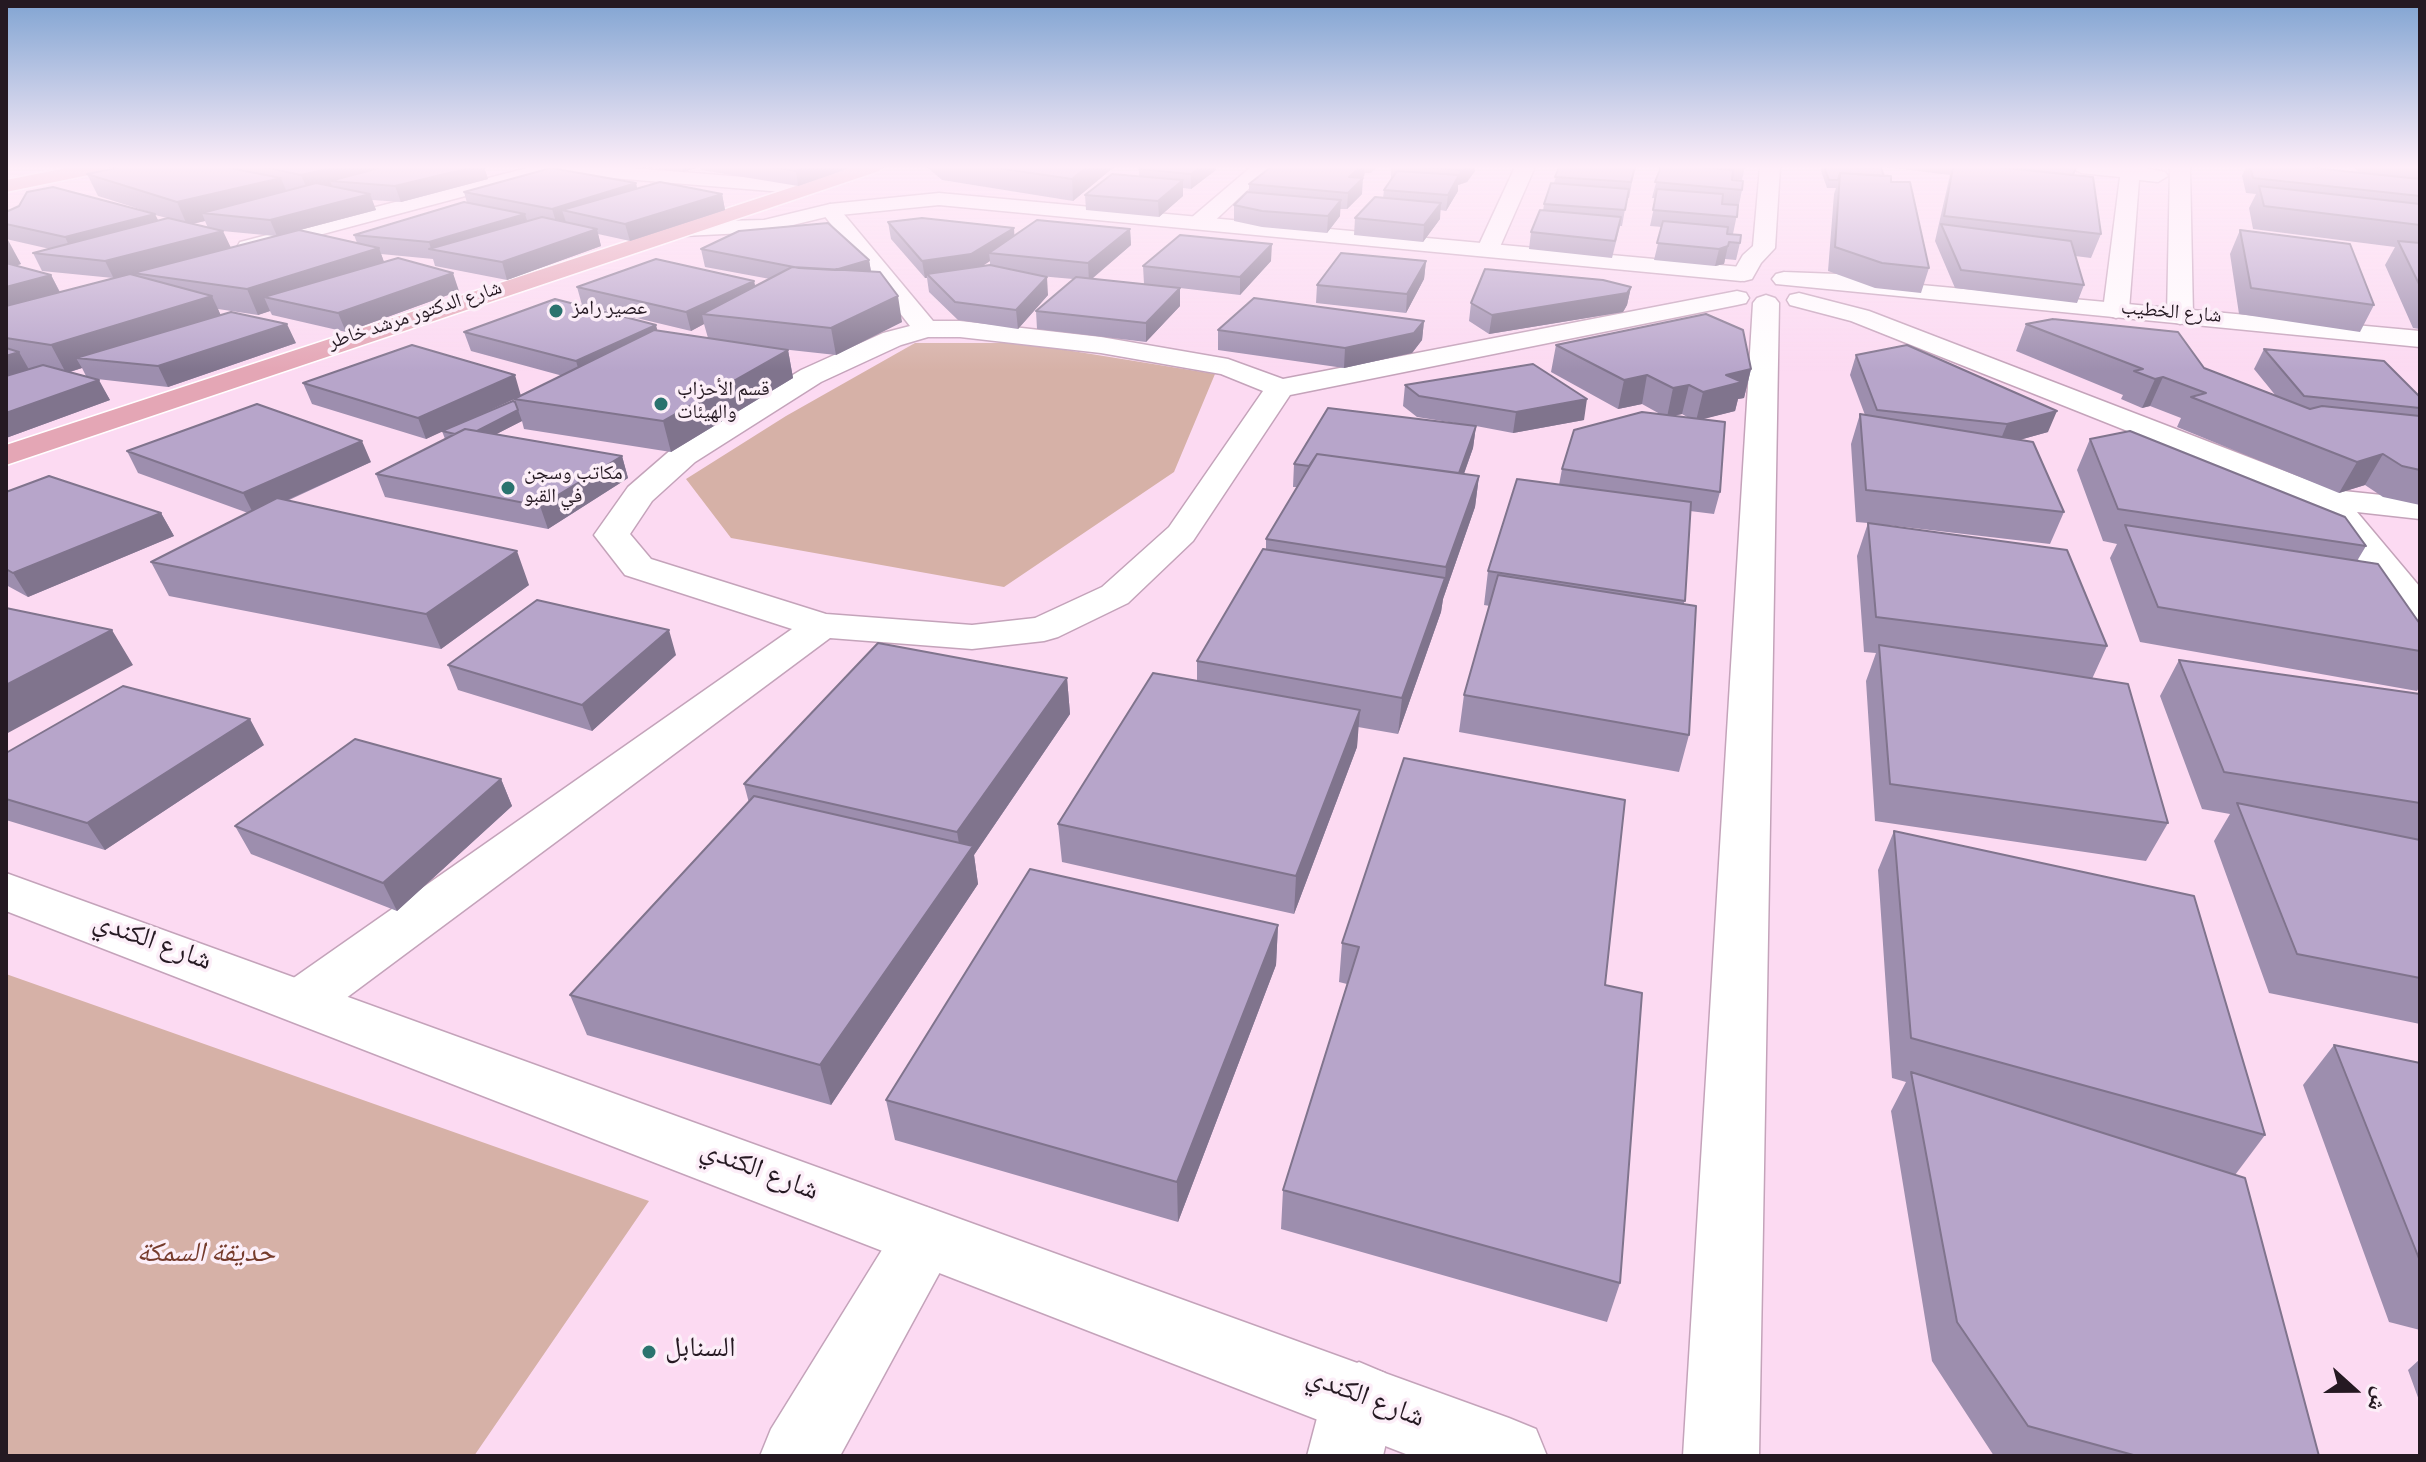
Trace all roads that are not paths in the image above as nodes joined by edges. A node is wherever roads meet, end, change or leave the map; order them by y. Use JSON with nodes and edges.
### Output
{"nodes":[{"id":1,"x":293,"y":235,"type":"edge"},
{"id":2,"x":665,"y":235,"type":"edge"},
{"id":3,"x":850,"y":235,"type":"edge"},
{"id":4,"x":1335,"y":235,"type":"edge"},
{"id":5,"x":1494,"y":235,"type":"edge"},
{"id":6,"x":1765,"y":235,"type":"edge"},
{"id":7,"x":2124,"y":235,"type":"edge"},
{"id":8,"x":2181,"y":235,"type":"edge"},
{"id":9,"x":1764,"y":248,"type":"junction"},
{"id":10,"x":1488,"y":249,"type":"junction"},
{"id":11,"x":233,"y":251,"type":"edge"},
{"id":12,"x":1764,"y":288,"type":"junction"},
{"id":13,"x":2116,"y":310,"type":"junction"},
{"id":14,"x":2180,"y":316,"type":"junction"},
{"id":15,"x":926,"y":329,"type":"junction"},
{"id":16,"x":2420,"y":339,"type":"edge"},
{"id":17,"x":1280,"y":388,"type":"junction"},
{"id":18,"x":6,"y":455,"type":"edge"},
{"id":19,"x":2328,"y":499,"type":"junction"},
{"id":20,"x":2420,"y":509,"type":"edge"},
{"id":21,"x":2420,"y":612,"type":"edge"},
{"id":22,"x":822,"y":626,"type":"junction"},
{"id":23,"x":6,"y":891,"type":"edge"},
{"id":24,"x":302,"y":1001,"type":"junction"},
{"id":25,"x":926,"y":1237,"type":"junction"},
{"id":26,"x":1352,"y":1428,"type":"edge"},
{"id":27,"x":798,"y":1456,"type":"edge"},
{"id":28,"x":1509,"y":1456,"type":"edge"},
{"id":29,"x":1721,"y":1456,"type":"edge"}],
"edges":[{"from":1,"to":11,"type":"street"},
{"from":2,"to":18,"type":"main road","name":"شارع الدكتور مرشد خاطر"},
{"from":3,"to":15,"type":"street"},
{"from":4,"to":10,"type":"street","name":"شارع الخطيب"},
{"from":5,"to":10,"type":"street"},
{"from":6,"to":9,"type":"street"},
{"from":7,"to":13,"type":"street"},
{"from":8,"to":14,"type":"street"},
{"from":9,"to":12,"type":"street"},
{"from":9,"to":12,"type":"street"},
{"from":10,"to":12,"type":"street","name":"شارع الخطيب"},
{"from":12,"to":13,"type":"street","name":"شارع الخطيب"},
{"from":12,"to":17,"type":"street"},
{"from":12,"to":19,"type":"street"},
{"from":12,"to":29,"type":"street"},
{"from":13,"to":14,"type":"street","name":"شارع الخطيب"},
{"from":14,"to":16,"type":"street","name":"شارع الخطيب"},
{"from":15,"to":17,"type":"street"},
{"from":15,"to":22,"type":"street"},
{"from":17,"to":22,"type":"street"},
{"from":19,"to":20,"type":"street"},
{"from":19,"to":21,"type":"street"},
{"from":22,"to":24,"type":"street"},
{"from":23,"to":24,"type":"street","name":"شارع الكندي"},
{"from":24,"to":25,"type":"street","name":"شارع الكندي"},
{"from":25,"to":26,"type":"street","name":"شارع الكندي"},
{"from":25,"to":27,"type":"street"},
{"from":26,"to":28,"type":"street","name":"شارع الكندي"}]}
